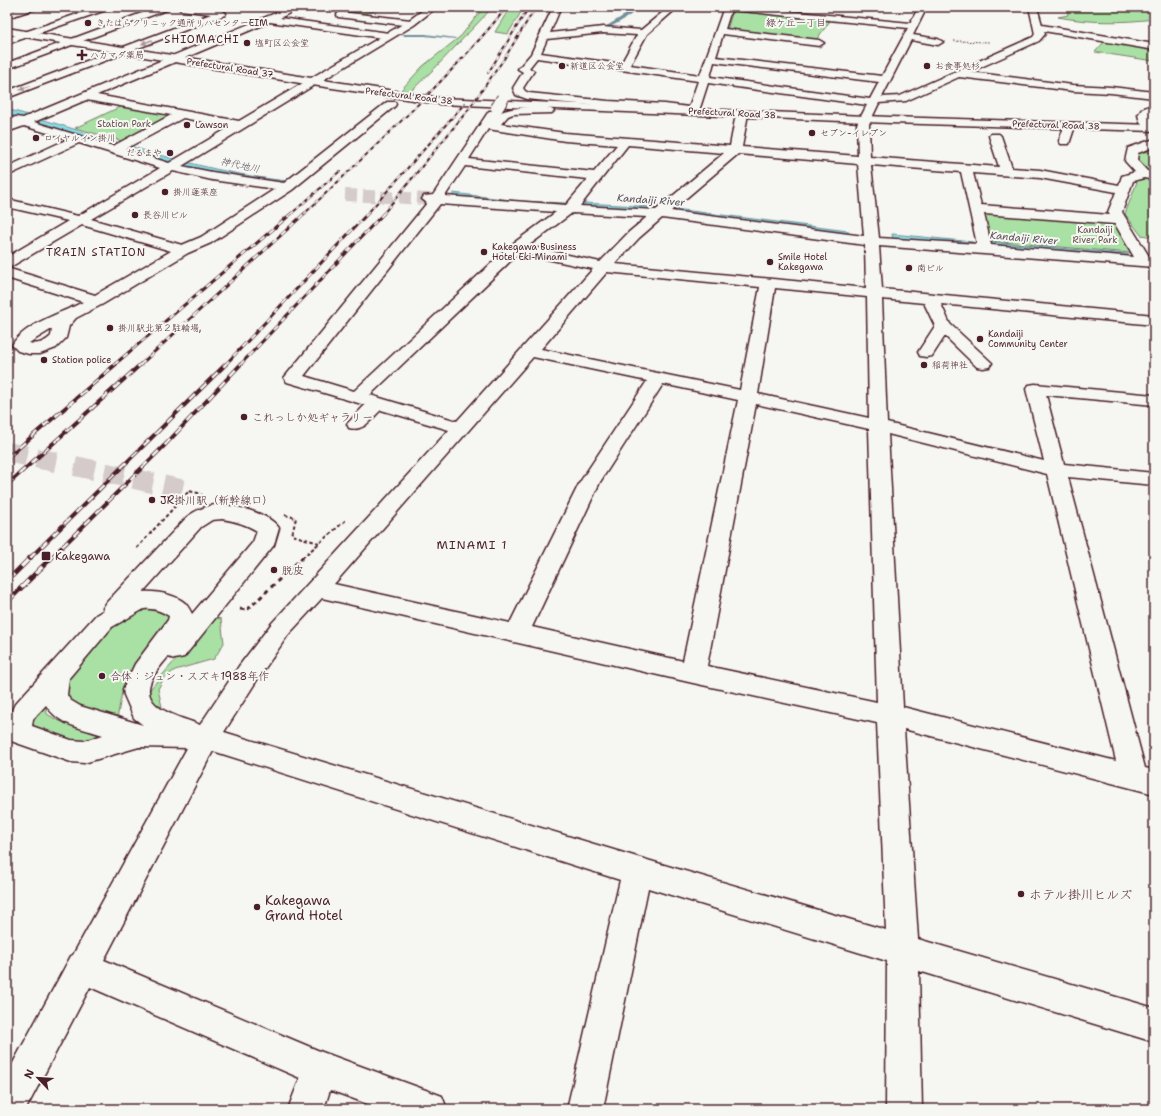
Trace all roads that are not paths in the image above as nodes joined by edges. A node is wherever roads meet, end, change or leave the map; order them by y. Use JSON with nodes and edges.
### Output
{"nodes":[{"id":1,"x":32,"y":7,"type":"edge"},
{"id":2,"x":106,"y":7,"type":"edge"},
{"id":3,"x":166,"y":7,"type":"edge"},
{"id":4,"x":181,"y":7,"type":"edge"},
{"id":5,"x":433,"y":7,"type":"edge"},
{"id":6,"x":557,"y":7,"type":"edge"},
{"id":7,"x":674,"y":7,"type":"edge"},
{"id":8,"x":726,"y":7,"type":"edge"},
{"id":9,"x":845,"y":7,"type":"edge"},
{"id":10,"x":922,"y":7,"type":"edge"},
{"id":11,"x":1033,"y":7,"type":"edge"},
{"id":12,"x":293,"y":9,"type":"dead end"},
{"id":13,"x":336,"y":14,"type":"dead end"},
{"id":14,"x":7,"y":15,"type":"edge"},
{"id":15,"x":252,"y":17,"type":"dead end"},
{"id":16,"x":268,"y":19,"type":"junction"},
{"id":17,"x":834,"y":22,"type":"junction"},
{"id":18,"x":411,"y":23,"type":"junction"},
{"id":19,"x":913,"y":26,"type":"junction"},
{"id":20,"x":1039,"y":27,"type":"junction"},
{"id":21,"x":7,"y":31,"type":"edge"},
{"id":22,"x":720,"y":31,"type":"junction"},
{"id":23,"x":643,"y":33,"type":"junction"},
{"id":24,"x":27,"y":34,"type":"junction"},
{"id":25,"x":389,"y":36,"type":"junction"},
{"id":26,"x":542,"y":37,"type":"junction"},
{"id":27,"x":907,"y":37,"type":"junction"},
{"id":28,"x":7,"y":41,"type":"edge"},
{"id":29,"x":71,"y":42,"type":"junction"},
{"id":30,"x":938,"y":42,"type":"road end"},
{"id":31,"x":1154,"y":47,"type":"edge"},
{"id":32,"x":124,"y":50,"type":"junction"},
{"id":33,"x":535,"y":55,"type":"junction"},
{"id":34,"x":174,"y":59,"type":"junction"},
{"id":35,"x":710,"y":59,"type":"junction"},
{"id":36,"x":7,"y":66,"type":"edge"},
{"id":37,"x":523,"y":68,"type":"junction"},
{"id":38,"x":624,"y":68,"type":"junction"},
{"id":39,"x":798,"y":70,"type":"junction"},
{"id":40,"x":958,"y":74,"type":"junction"},
{"id":41,"x":703,"y":79,"type":"junction"},
{"id":42,"x":886,"y":80,"type":"junction"},
{"id":43,"x":312,"y":82,"type":"junction"},
{"id":44,"x":7,"y":95,"type":"edge"},
{"id":45,"x":1154,"y":95,"type":"edge"},
{"id":46,"x":84,"y":96,"type":"junction"},
{"id":47,"x":875,"y":102,"type":"junction"},
{"id":48,"x":391,"y":104,"type":"dead end"},
{"id":49,"x":1154,"y":107,"type":"edge"},
{"id":50,"x":693,"y":111,"type":"junction"},
{"id":51,"x":182,"y":114,"type":"junction"},
{"id":52,"x":742,"y":114,"type":"junction"},
{"id":53,"x":24,"y":117,"type":"junction"},
{"id":54,"x":7,"y":118,"type":"edge"},
{"id":55,"x":866,"y":119,"type":"junction"},
{"id":56,"x":240,"y":125,"type":"junction"},
{"id":57,"x":489,"y":125,"type":"junction"},
{"id":58,"x":1069,"y":126,"type":"junction"},
{"id":59,"x":1152,"y":128,"type":"edge"},
{"id":60,"x":7,"y":129,"type":"edge"},
{"id":61,"x":995,"y":136,"type":"dead end"},
{"id":62,"x":78,"y":139,"type":"junction"},
{"id":63,"x":1065,"y":141,"type":"dead end"},
{"id":64,"x":625,"y":142,"type":"junction"},
{"id":65,"x":1154,"y":143,"type":"edge"},
{"id":66,"x":115,"y":149,"type":"junction"},
{"id":67,"x":735,"y":150,"type":"junction"},
{"id":68,"x":864,"y":160,"type":"junction"},
{"id":69,"x":460,"y":162,"type":"junction"},
{"id":70,"x":171,"y":167,"type":"junction"},
{"id":71,"x":966,"y":168,"type":"junction"},
{"id":72,"x":1007,"y":171,"type":"junction"},
{"id":73,"x":7,"y":172,"type":"edge"},
{"id":74,"x":1148,"y":175,"type":"edge"},
{"id":75,"x":597,"y":176,"type":"junction"},
{"id":76,"x":287,"y":187,"type":"junction"},
{"id":77,"x":1124,"y":190,"type":"junction"},
{"id":78,"x":433,"y":199,"type":"junction"},
{"id":79,"x":7,"y":203,"type":"edge"},
{"id":80,"x":573,"y":206,"type":"junction"},
{"id":81,"x":975,"y":209,"type":"junction"},
{"id":82,"x":664,"y":211,"type":"junction"},
{"id":83,"x":79,"y":220,"type":"junction"},
{"id":84,"x":1120,"y":220,"type":"junction"},
{"id":85,"x":872,"y":241,"type":"junction"},
{"id":86,"x":984,"y":246,"type":"junction"},
{"id":87,"x":516,"y":248,"type":"junction"},
{"id":88,"x":183,"y":250,"type":"junction"},
{"id":89,"x":1146,"y":257,"type":"edge"},
{"id":90,"x":7,"y":263,"type":"edge"},
{"id":91,"x":603,"y":267,"type":"junction"},
{"id":92,"x":7,"y":273,"type":"edge"},
{"id":93,"x":768,"y":284,"type":"junction"},
{"id":94,"x":874,"y":294,"type":"junction"},
{"id":95,"x":931,"y":300,"type":"junction"},
{"id":96,"x":97,"y":301,"type":"junction"},
{"id":97,"x":70,"y":315,"type":"dead end"},
{"id":98,"x":1154,"y":320,"type":"edge"},
{"id":99,"x":943,"y":326,"type":"junction"},
{"id":100,"x":528,"y":351,"type":"junction"},
{"id":101,"x":926,"y":352,"type":"dead end"},
{"id":102,"x":983,"y":363,"type":"dead end"},
{"id":103,"x":658,"y":378,"type":"junction"},
{"id":104,"x":358,"y":397,"type":"junction"},
{"id":105,"x":748,"y":397,"type":"junction"},
{"id":106,"x":1154,"y":400,"type":"edge"},
{"id":107,"x":378,"y":403,"type":"junction"},
{"id":108,"x":356,"y":424,"type":"dead end"},
{"id":109,"x":878,"y":426,"type":"junction"},
{"id":110,"x":461,"y":428,"type":"junction"},
{"id":111,"x":1055,"y":470,"type":"junction"},
{"id":112,"x":1154,"y":479,"type":"edge"},
{"id":113,"x":316,"y":588,"type":"junction"},
{"id":114,"x":104,"y":621,"type":"junction"},
{"id":115,"x":517,"y":634,"type":"junction"},
{"id":116,"x":693,"y":673,"type":"junction"},
{"id":117,"x":57,"y":675,"type":"junction"},
{"id":118,"x":137,"y":695,"type":"junction"},
{"id":119,"x":890,"y":715,"type":"junction"},
{"id":120,"x":139,"y":736,"type":"junction"},
{"id":121,"x":206,"y":738,"type":"junction"},
{"id":122,"x":1144,"y":779,"type":"edge"},
{"id":123,"x":637,"y":870,"type":"junction"},
{"id":124,"x":903,"y":950,"type":"junction"},
{"id":125,"x":82,"y":967,"type":"junction"},
{"id":126,"x":1154,"y":1025,"type":"edge"},
{"id":127,"x":320,"y":1069,"type":"junction"},
{"id":128,"x":7,"y":1109,"type":"edge"},
{"id":129,"x":306,"y":1109,"type":"edge"},
{"id":130,"x":428,"y":1109,"type":"edge"},
{"id":131,"x":585,"y":1109,"type":"edge"},
{"id":132,"x":904,"y":1109,"type":"edge"}],
"edges":[{"from":1,"to":14,"type":"street"},
{"from":2,"to":24,"type":"street"},
{"from":3,"to":29,"type":"street"},
{"from":4,"to":32,"type":"street","one_way":true},
{"from":5,"to":18,"type":"street"},
{"from":6,"to":26,"type":"street"},
{"from":7,"to":23,"type":"street"},
{"from":8,"to":17,"type":"street"},
{"from":8,"to":22,"type":"street"},
{"from":9,"to":17,"type":"street"},
{"from":10,"to":19,"type":"street"},
{"from":11,"to":20,"type":"street"},
{"from":12,"to":16,"type":"street"},
{"from":13,"to":18,"type":"street"},
{"from":15,"to":16,"type":"street"},
{"from":16,"to":25,"type":"street"},
{"from":16,"to":34,"type":"street"},
{"from":17,"to":19,"type":"street"},
{"from":18,"to":25,"type":"street"},
{"from":19,"to":27,"type":"street"},
{"from":20,"to":31,"type":"street"},
{"from":20,"to":40,"type":"street"},
{"from":21,"to":24,"type":"street","name":"Prefectural Road 37"},
{"from":22,"to":35,"type":"street"},
{"from":22,"to":39,"type":"street"},
{"from":23,"to":26,"type":"street"},
{"from":23,"to":38,"type":"street"},
{"from":24,"to":28,"type":"street"},
{"from":24,"to":29,"type":"street","name":"Prefectural Road 37"},
{"from":25,"to":43,"type":"street"},
{"from":26,"to":33,"type":"street"},
{"from":27,"to":30,"type":"street"},
{"from":27,"to":42,"type":"street"},
{"from":29,"to":32,"type":"street","name":"Prefectural Road 37"},
{"from":29,"to":36,"type":"street"},
{"from":32,"to":34,"type":"street","name":"Prefectural Road 37"},
{"from":32,"to":44,"type":"street","one_way":true},
{"from":33,"to":37,"type":"street"},
{"from":33,"to":38,"type":"street"},
{"from":34,"to":43,"type":"street","name":"Prefectural Road 37"},
{"from":34,"to":46,"type":"street"},
{"from":35,"to":39,"type":"street"},
{"from":35,"to":41,"type":"street"},
{"from":37,"to":50,"type":"street"},
{"from":37,"to":57,"type":"street"},
{"from":38,"to":41,"type":"street"},
{"from":39,"to":42,"type":"street"},
{"from":40,"to":45,"type":"street"},
{"from":40,"to":47,"type":"street"},
{"from":41,"to":47,"type":"street"},
{"from":41,"to":50,"type":"street"},
{"from":42,"to":47,"type":"street"},
{"from":43,"to":50,"type":"street","name":"Prefectural Road 38"},
{"from":43,"to":56,"type":"street"},
{"from":46,"to":51,"type":"street"},
{"from":46,"to":53,"type":"street"},
{"from":47,"to":55,"type":"street"},
{"from":48,"to":76,"type":"street"},
{"from":49,"to":59,"type":"street"},
{"from":50,"to":52,"type":"street","name":"Prefectural Road 38"},
{"from":50,"to":57,"type":"street"},
{"from":51,"to":56,"type":"street"},
{"from":51,"to":66,"type":"street"},
{"from":52,"to":55,"type":"street","name":"Prefectural Road 38"},
{"from":52,"to":67,"type":"street"},
{"from":53,"to":54,"type":"street"},
{"from":53,"to":60,"type":"street"},
{"from":53,"to":62,"type":"street"},
{"from":55,"to":58,"type":"street","name":"Prefectural Road 38"},
{"from":55,"to":68,"type":"street"},
{"from":56,"to":70,"type":"street"},
{"from":57,"to":64,"type":"street"},
{"from":57,"to":69,"type":"street"},
{"from":58,"to":59,"type":"street","name":"Prefectural Road 38"},
{"from":58,"to":63,"type":"street"},
{"from":61,"to":72,"type":"street"},
{"from":62,"to":66,"type":"street"},
{"from":62,"to":73,"type":"street"},
{"from":64,"to":67,"type":"street"},
{"from":64,"to":75,"type":"street"},
{"from":65,"to":74,"type":"street"},
{"from":66,"to":70,"type":"street"},
{"from":67,"to":68,"type":"street"},
{"from":67,"to":82,"type":"street"},
{"from":68,"to":71,"type":"street"},
{"from":68,"to":85,"type":"street"},
{"from":69,"to":75,"type":"street"},
{"from":69,"to":78,"type":"street"},
{"from":70,"to":76,"type":"street"},
{"from":70,"to":83,"type":"street"},
{"from":71,"to":72,"type":"street"},
{"from":71,"to":81,"type":"street"},
{"from":72,"to":77,"type":"street"},
{"from":74,"to":77,"type":"street"},
{"from":75,"to":80,"type":"street"},
{"from":76,"to":88,"type":"street"},
{"from":77,"to":84,"type":"street"},
{"from":78,"to":80,"type":"street"},
{"from":78,"to":104,"type":"street"},
{"from":79,"to":83,"type":"street"},
{"from":80,"to":82,"type":"street"},
{"from":80,"to":87,"type":"street"},
{"from":81,"to":84,"type":"street"},
{"from":81,"to":86,"type":"street"},
{"from":82,"to":85,"type":"street"},
{"from":82,"to":91,"type":"street"},
{"from":83,"to":88,"type":"street"},
{"from":83,"to":90,"type":"street"},
{"from":84,"to":89,"type":"street"},
{"from":85,"to":86,"type":"street"},
{"from":85,"to":94,"type":"street"},
{"from":86,"to":89,"type":"street"},
{"from":87,"to":91,"type":"street"},
{"from":87,"to":104,"type":"street"},
{"from":88,"to":96,"type":"street"},
{"from":91,"to":93,"type":"street"},
{"from":91,"to":100,"type":"street"},
{"from":92,"to":96,"type":"street"},
{"from":93,"to":94,"type":"street"},
{"from":93,"to":105,"type":"street"},
{"from":94,"to":95,"type":"street"},
{"from":94,"to":109,"type":"street"},
{"from":95,"to":98,"type":"street"},
{"from":95,"to":99,"type":"street"},
{"from":96,"to":97,"type":"street"},
{"from":99,"to":101,"type":"street"},
{"from":99,"to":102,"type":"street"},
{"from":100,"to":103,"type":"street"},
{"from":100,"to":110,"type":"street"},
{"from":103,"to":105,"type":"street"},
{"from":103,"to":115,"type":"street"},
{"from":104,"to":107,"type":"street"},
{"from":105,"to":109,"type":"street"},
{"from":105,"to":116,"type":"street"},
{"from":106,"to":111,"type":"street"},
{"from":107,"to":108,"type":"street"},
{"from":107,"to":110,"type":"street"},
{"from":109,"to":111,"type":"street"},
{"from":109,"to":119,"type":"street"},
{"from":110,"to":113,"type":"street"},
{"from":111,"to":112,"type":"street"},
{"from":111,"to":122,"type":"street"},
{"from":113,"to":115,"type":"street"},
{"from":113,"to":121,"type":"street"},
{"from":114,"to":117,"type":"street"},
{"from":114,"to":118,"type":"street"},
{"from":114,"to":118,"type":"street"},
{"from":115,"to":116,"type":"street"},
{"from":116,"to":119,"type":"street"},
{"from":117,"to":120,"type":"street"},
{"from":117,"to":120,"type":"street"},
{"from":118,"to":121,"type":"street"},
{"from":119,"to":122,"type":"street"},
{"from":119,"to":124,"type":"street"},
{"from":120,"to":121,"type":"street"},
{"from":121,"to":123,"type":"street"},
{"from":121,"to":125,"type":"street"},
{"from":123,"to":124,"type":"street"},
{"from":123,"to":131,"type":"street"},
{"from":124,"to":126,"type":"street"},
{"from":124,"to":132,"type":"street"},
{"from":125,"to":127,"type":"street"},
{"from":125,"to":128,"type":"street"},
{"from":127,"to":129,"type":"street"},
{"from":127,"to":130,"type":"street"}]}
